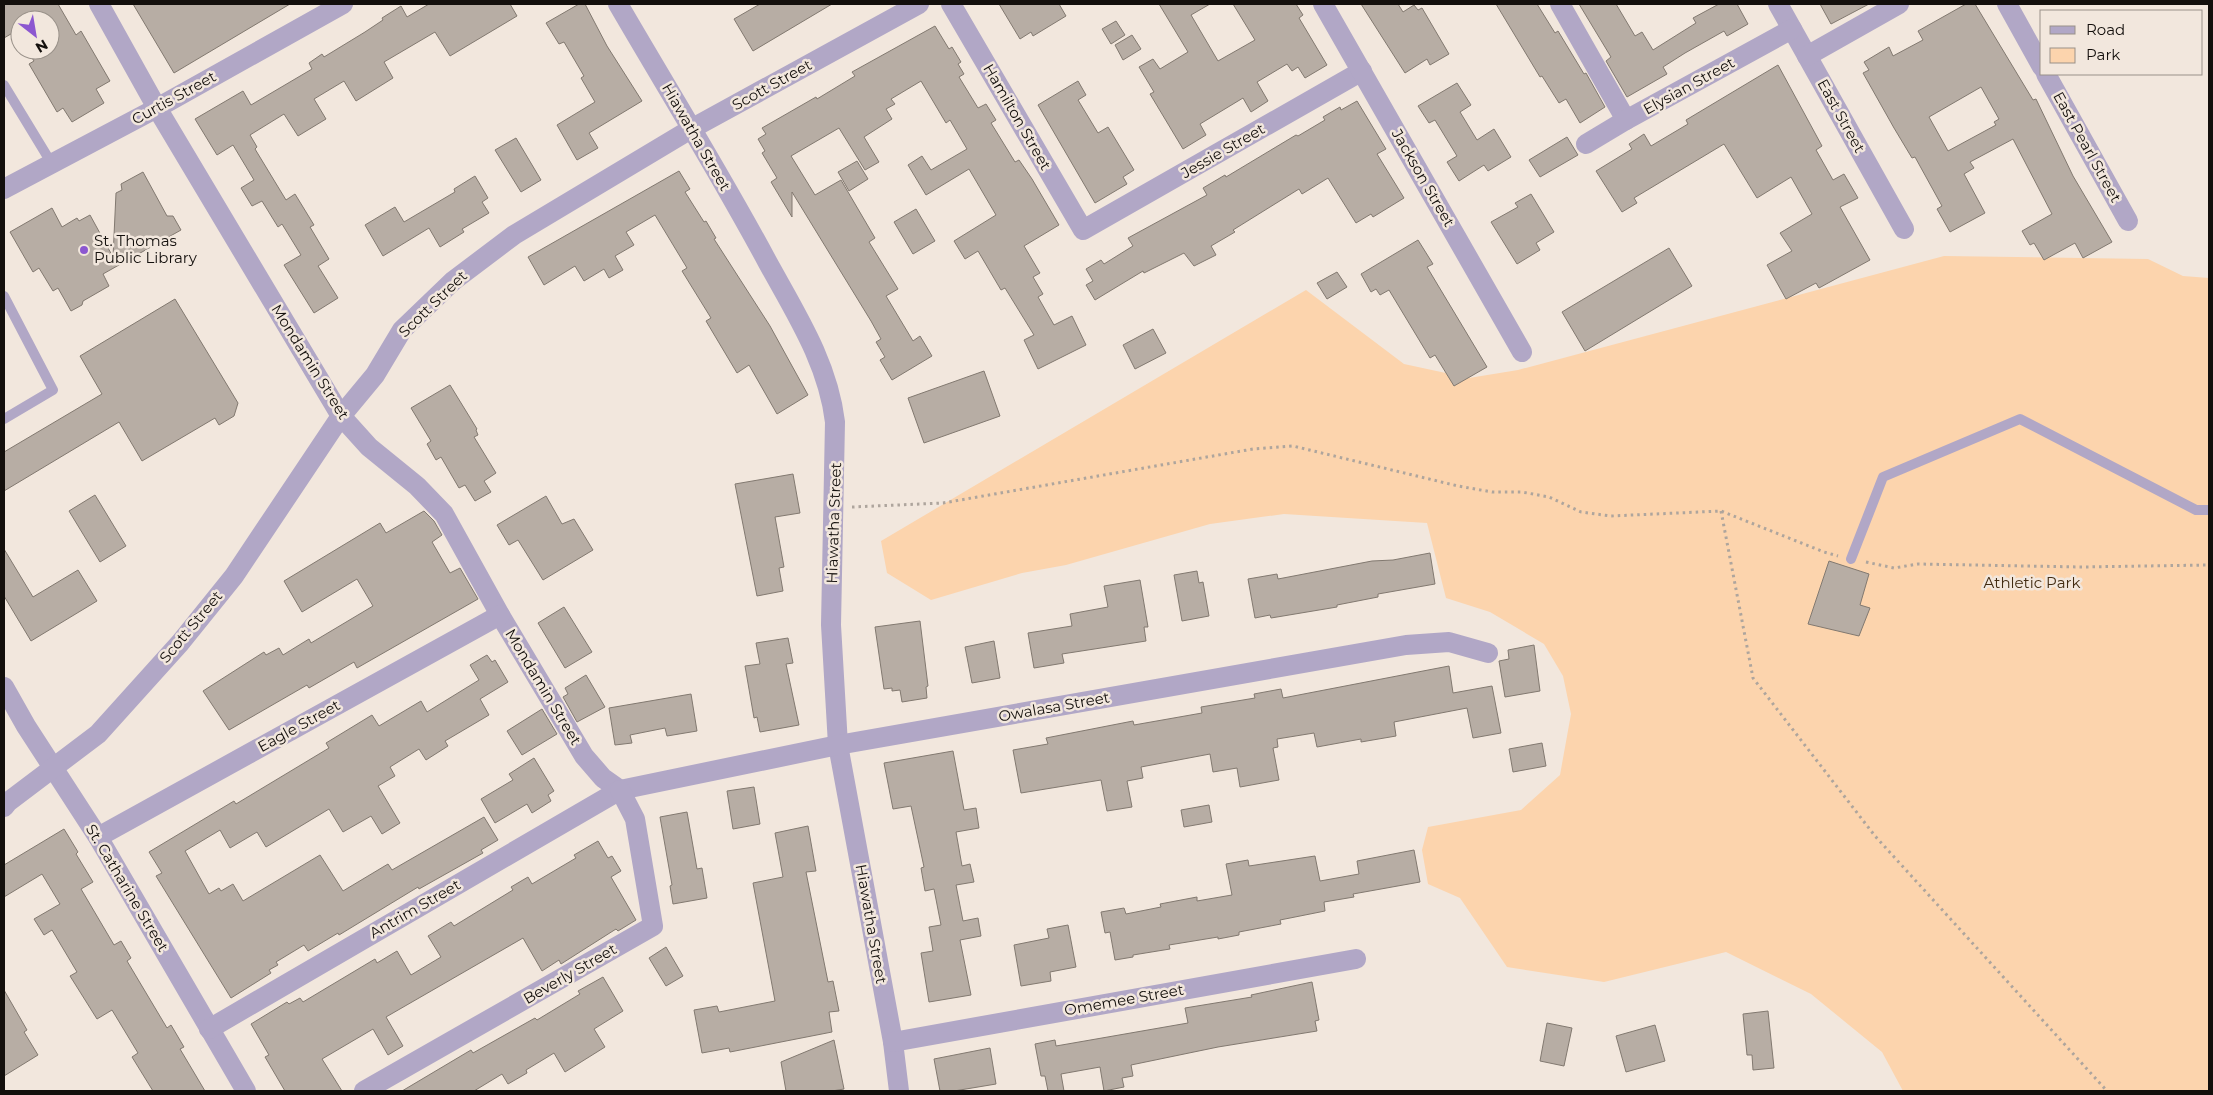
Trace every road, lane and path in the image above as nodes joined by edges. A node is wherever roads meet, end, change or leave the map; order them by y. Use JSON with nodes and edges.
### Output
{"nodes":[{"id":1,"x":100,"y":4,"type":"edge"},
{"id":2,"x":342,"y":4,"type":"edge"},
{"id":3,"x":618,"y":4,"type":"edge"},
{"id":4,"x":919,"y":4,"type":"edge"},
{"id":5,"x":951,"y":4,"type":"edge"},
{"id":6,"x":1323,"y":4,"type":"edge"},
{"id":7,"x":1560,"y":4,"type":"edge"},
{"id":8,"x":1778,"y":4,"type":"edge"},
{"id":9,"x":1899,"y":4,"type":"edge"},
{"id":10,"x":2007,"y":4,"type":"edge"},
{"id":11,"x":1792,"y":29,"type":"junction"},
{"id":12,"x":1807,"y":56,"type":"junction"},
{"id":13,"x":2040,"y":62,"type":"edge"},
{"id":14,"x":1362,"y":71,"type":"junction"},
{"id":15,"x":2047,"y":75,"type":"edge"},
{"id":16,"x":4,"y":85,"type":"edge"},
{"id":17,"x":157,"y":108,"type":"junction"},
{"id":18,"x":1626,"y":120,"type":"junction"},
{"id":19,"x":692,"y":129,"type":"junction"},
{"id":20,"x":1586,"y":144,"type":"dead end"},
{"id":21,"x":52,"y":164,"type":"junction"},
{"id":22,"x":4,"y":189,"type":"edge"},
{"id":23,"x":2128,"y":221,"type":"dead end"},
{"id":24,"x":1904,"y":228,"type":"dead end"},
{"id":25,"x":1083,"y":230,"type":"joint"},
{"id":26,"x":4,"y":296,"type":"edge"},
{"id":27,"x":1522,"y":352,"type":"dead end"},
{"id":28,"x":340,"y":416,"type":"junction"},
{"id":29,"x":4,"y":419,"type":"edge"},
{"id":30,"x":850,"y":507,"type":"dead end"},
{"id":31,"x":2209,"y":510,"type":"edge"},
{"id":32,"x":1721,"y":511,"type":"junction"},
{"id":33,"x":1851,"y":559,"type":"junction"},
{"id":34,"x":2209,"y":565,"type":"edge"},
{"id":35,"x":500,"y":615,"type":"junction"},
{"id":36,"x":1488,"y":653,"type":"dead end"},
{"id":37,"x":4,"y":687,"type":"edge"},
{"id":38,"x":838,"y":745,"type":"junction"},
{"id":39,"x":53,"y":768,"type":"junction"},
{"id":40,"x":620,"y":790,"type":"junction"},
{"id":41,"x":4,"y":807,"type":"edge"},
{"id":42,"x":98,"y":837,"type":"junction"},
{"id":43,"x":1356,"y":959,"type":"dead end"},
{"id":44,"x":209,"y":1029,"type":"junction"},
{"id":45,"x":892,"y":1042,"type":"junction"},
{"id":46,"x":246,"y":1091,"type":"edge"},
{"id":47,"x":364,"y":1091,"type":"edge"},
{"id":48,"x":900,"y":1091,"type":"edge"},
{"id":49,"x":2107,"y":1091,"type":"edge"}],
"edges":[{"from":1,"to":17,"type":"street","name":"Mondamin Street"},
{"from":2,"to":17,"type":"street","name":"Curtis Street"},
{"from":3,"to":19,"type":"street","name":"Hiawatha Street"},
{"from":4,"to":19,"type":"street","name":"Scott Street"},
{"from":5,"to":25,"type":"street","name":"Hamilton Street"},
{"from":6,"to":14,"type":"street","name":"Jackson Street"},
{"from":7,"to":18,"type":"street"},
{"from":8,"to":11,"type":"street","name":"East Street"},
{"from":9,"to":12,"type":"street"},
{"from":10,"to":13,"type":"street"},
{"from":11,"to":12,"type":"street","name":"East Street"},
{"from":11,"to":18,"type":"street","name":"Elysian Street"},
{"from":12,"to":24,"type":"street","name":"East Street"},
{"from":14,"to":25,"type":"street","name":"Jessie Street"},
{"from":14,"to":27,"type":"street","name":"Jackson Street"},
{"from":15,"to":23,"type":"street","name":"East Pearl Street"},
{"from":16,"to":21,"type":"lane"},
{"from":17,"to":21,"type":"street","name":"Curtis Street"},
{"from":17,"to":28,"type":"street","name":"Mondamin Street"},
{"from":18,"to":20,"type":"street","name":"Elysian Street"},
{"from":19,"to":28,"type":"street","name":"Scott Street"},
{"from":19,"to":38,"type":"street","name":"Hiawatha Street"},
{"from":21,"to":22,"type":"street","name":"Curtis Street"},
{"from":26,"to":29,"type":"lane"},
{"from":28,"to":35,"type":"street","name":"Mondamin Street"},
{"from":28,"to":39,"type":"street","name":"Scott Street"},
{"from":30,"to":32,"type":"path"},
{"from":31,"to":33,"type":"lane"},
{"from":32,"to":33,"type":"path"},
{"from":32,"to":49,"type":"path"},
{"from":33,"to":34,"type":"path"},
{"from":35,"to":40,"type":"street","name":"Mondamin Street"},
{"from":35,"to":42,"type":"street","name":"Eagle Street"},
{"from":36,"to":38,"type":"street","name":"Owalasa Street"},
{"from":37,"to":39,"type":"street","name":"St. Catharine Street"},
{"from":38,"to":40,"type":"street","name":"Owalasa Street"},
{"from":38,"to":45,"type":"street","name":"Hiawatha Street"},
{"from":39,"to":41,"type":"street","name":"Scott Street"},
{"from":39,"to":42,"type":"street","name":"St. Catharine Street"},
{"from":40,"to":44,"type":"street","name":"Antrim Street"},
{"from":40,"to":47,"type":"street","name":"Beverly Street"},
{"from":42,"to":44,"type":"street","name":"St. Catharine Street"},
{"from":43,"to":45,"type":"street","name":"Omemee Street"},
{"from":44,"to":46,"type":"street","name":"St. Catharine Street"},
{"from":45,"to":48,"type":"street","name":"Hiawatha Street"}]}
